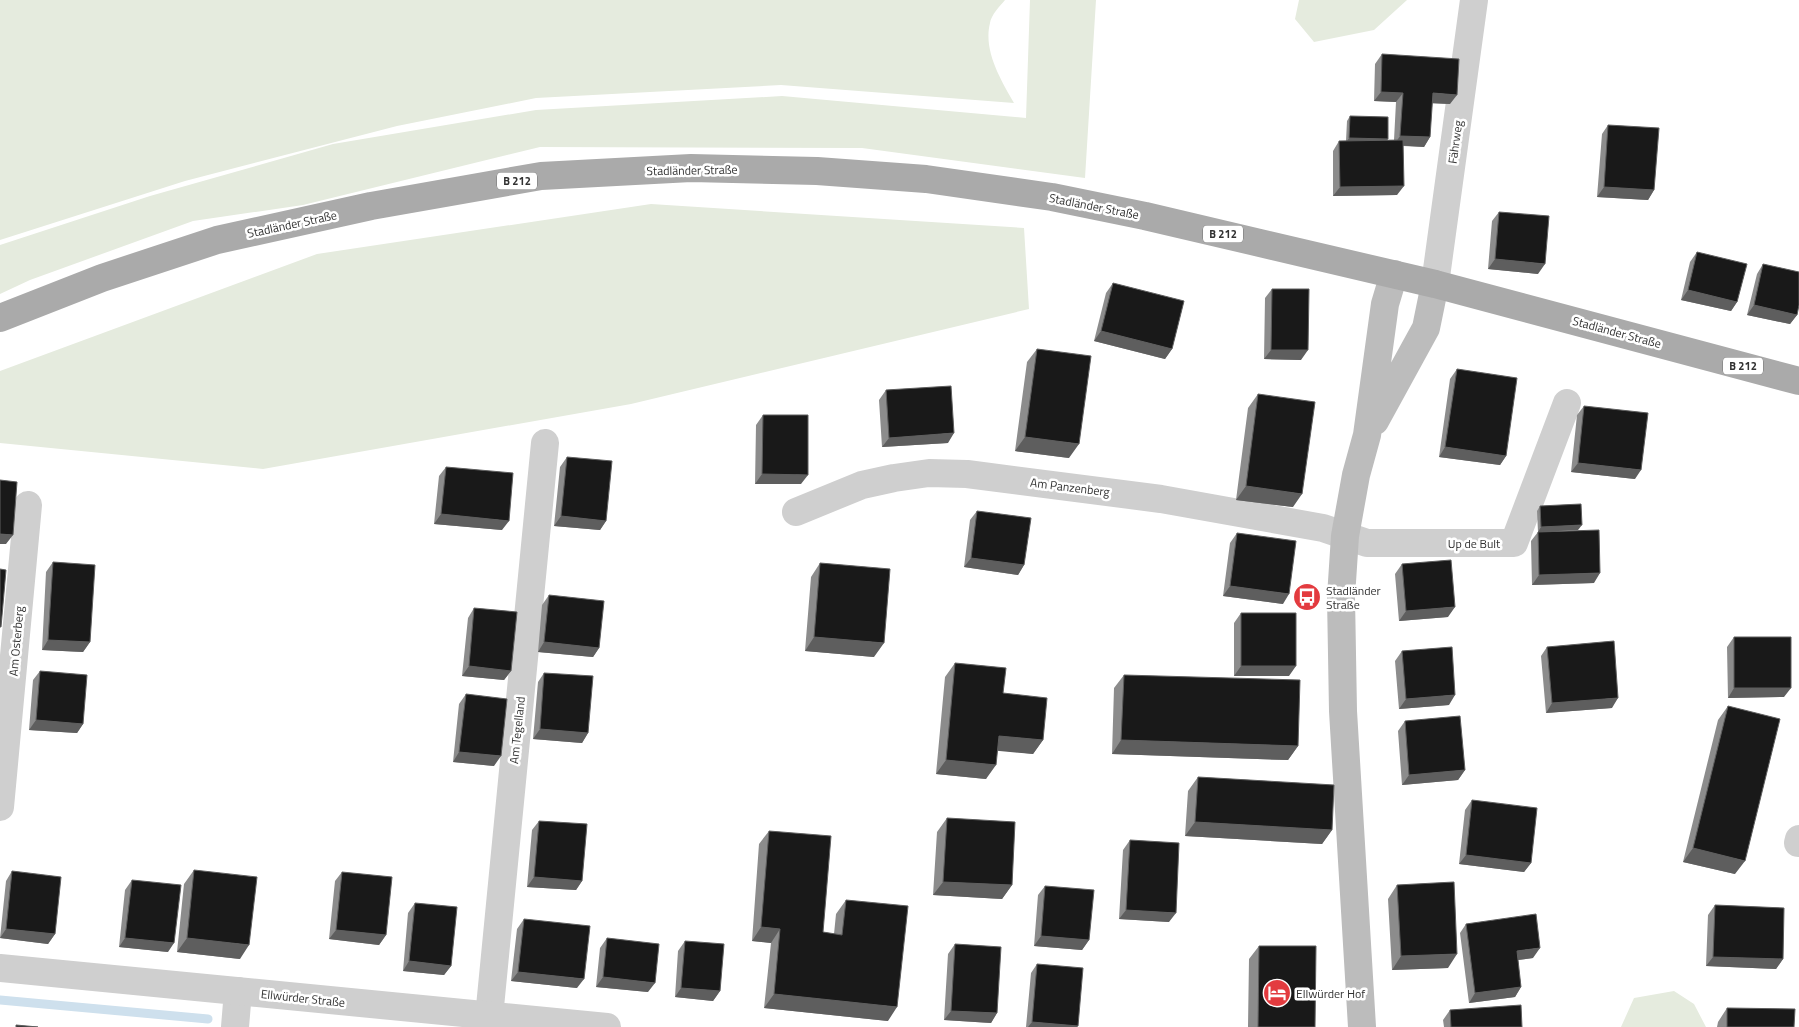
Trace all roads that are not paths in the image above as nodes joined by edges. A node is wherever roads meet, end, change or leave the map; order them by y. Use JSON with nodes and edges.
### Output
{"nodes":[{"id":1,"x":1474,"y":0,"type":"edge"},
{"id":2,"x":1394,"y":274,"type":"junction"},
{"id":3,"x":1435,"y":284,"type":"junction"},
{"id":4,"x":0,"y":318,"type":"edge"},
{"id":5,"x":1799,"y":381,"type":"edge"},
{"id":6,"x":1567,"y":404,"type":"dead end"},
{"id":7,"x":1368,"y":435,"type":"junction"},
{"id":8,"x":545,"y":443,"type":"dead end"},
{"id":9,"x":28,"y":505,"type":"dead end"},
{"id":10,"x":796,"y":512,"type":"dead end"},
{"id":11,"x":1345,"y":536,"type":"junction"},
{"id":12,"x":0,"y":807,"type":"edge"},
{"id":13,"x":0,"y":968,"type":"edge"},
{"id":14,"x":238,"y":991,"type":"junction"},
{"id":15,"x":489,"y":1016,"type":"junction"},
{"id":16,"x":422,"y":1019,"type":"edge"},
{"id":17,"x":235,"y":1027,"type":"edge"},
{"id":18,"x":607,"y":1027,"type":"edge"},
{"id":19,"x":1362,"y":1027,"type":"edge"}],
"edges":[{"from":1,"to":3,"type":"street","name":"Fährweg"},
{"from":2,"to":3,"type":"main road","name":"Stadländer Straße","number":"B 212"},
{"from":2,"to":4,"type":"main road","name":"Stadländer Straße","number":"B 212"},
{"from":2,"to":7,"type":"main road"},
{"from":3,"to":5,"type":"main road","name":"Stadländer Straße","number":"B 212"},
{"from":3,"to":7,"type":"main road"},
{"from":6,"to":11,"type":"street","name":"Up de Bult"},
{"from":7,"to":11,"type":"main road"},
{"from":8,"to":15,"type":"street","name":"Am Tegelland"},
{"from":9,"to":12,"type":"street","name":"Am Osterberg"},
{"from":10,"to":11,"type":"street","name":"Am Panzenberg"},
{"from":11,"to":19,"type":"main road"},
{"from":13,"to":14,"type":"street","name":"Ellwürder Straße"},
{"from":14,"to":16,"type":"street","name":"Ellwürder Straße"},
{"from":14,"to":17,"type":"street"},
{"from":15,"to":16,"type":"street","name":"Ellwürder Straße"},
{"from":15,"to":18,"type":"street","name":"Ellwürder Straße"}]}
